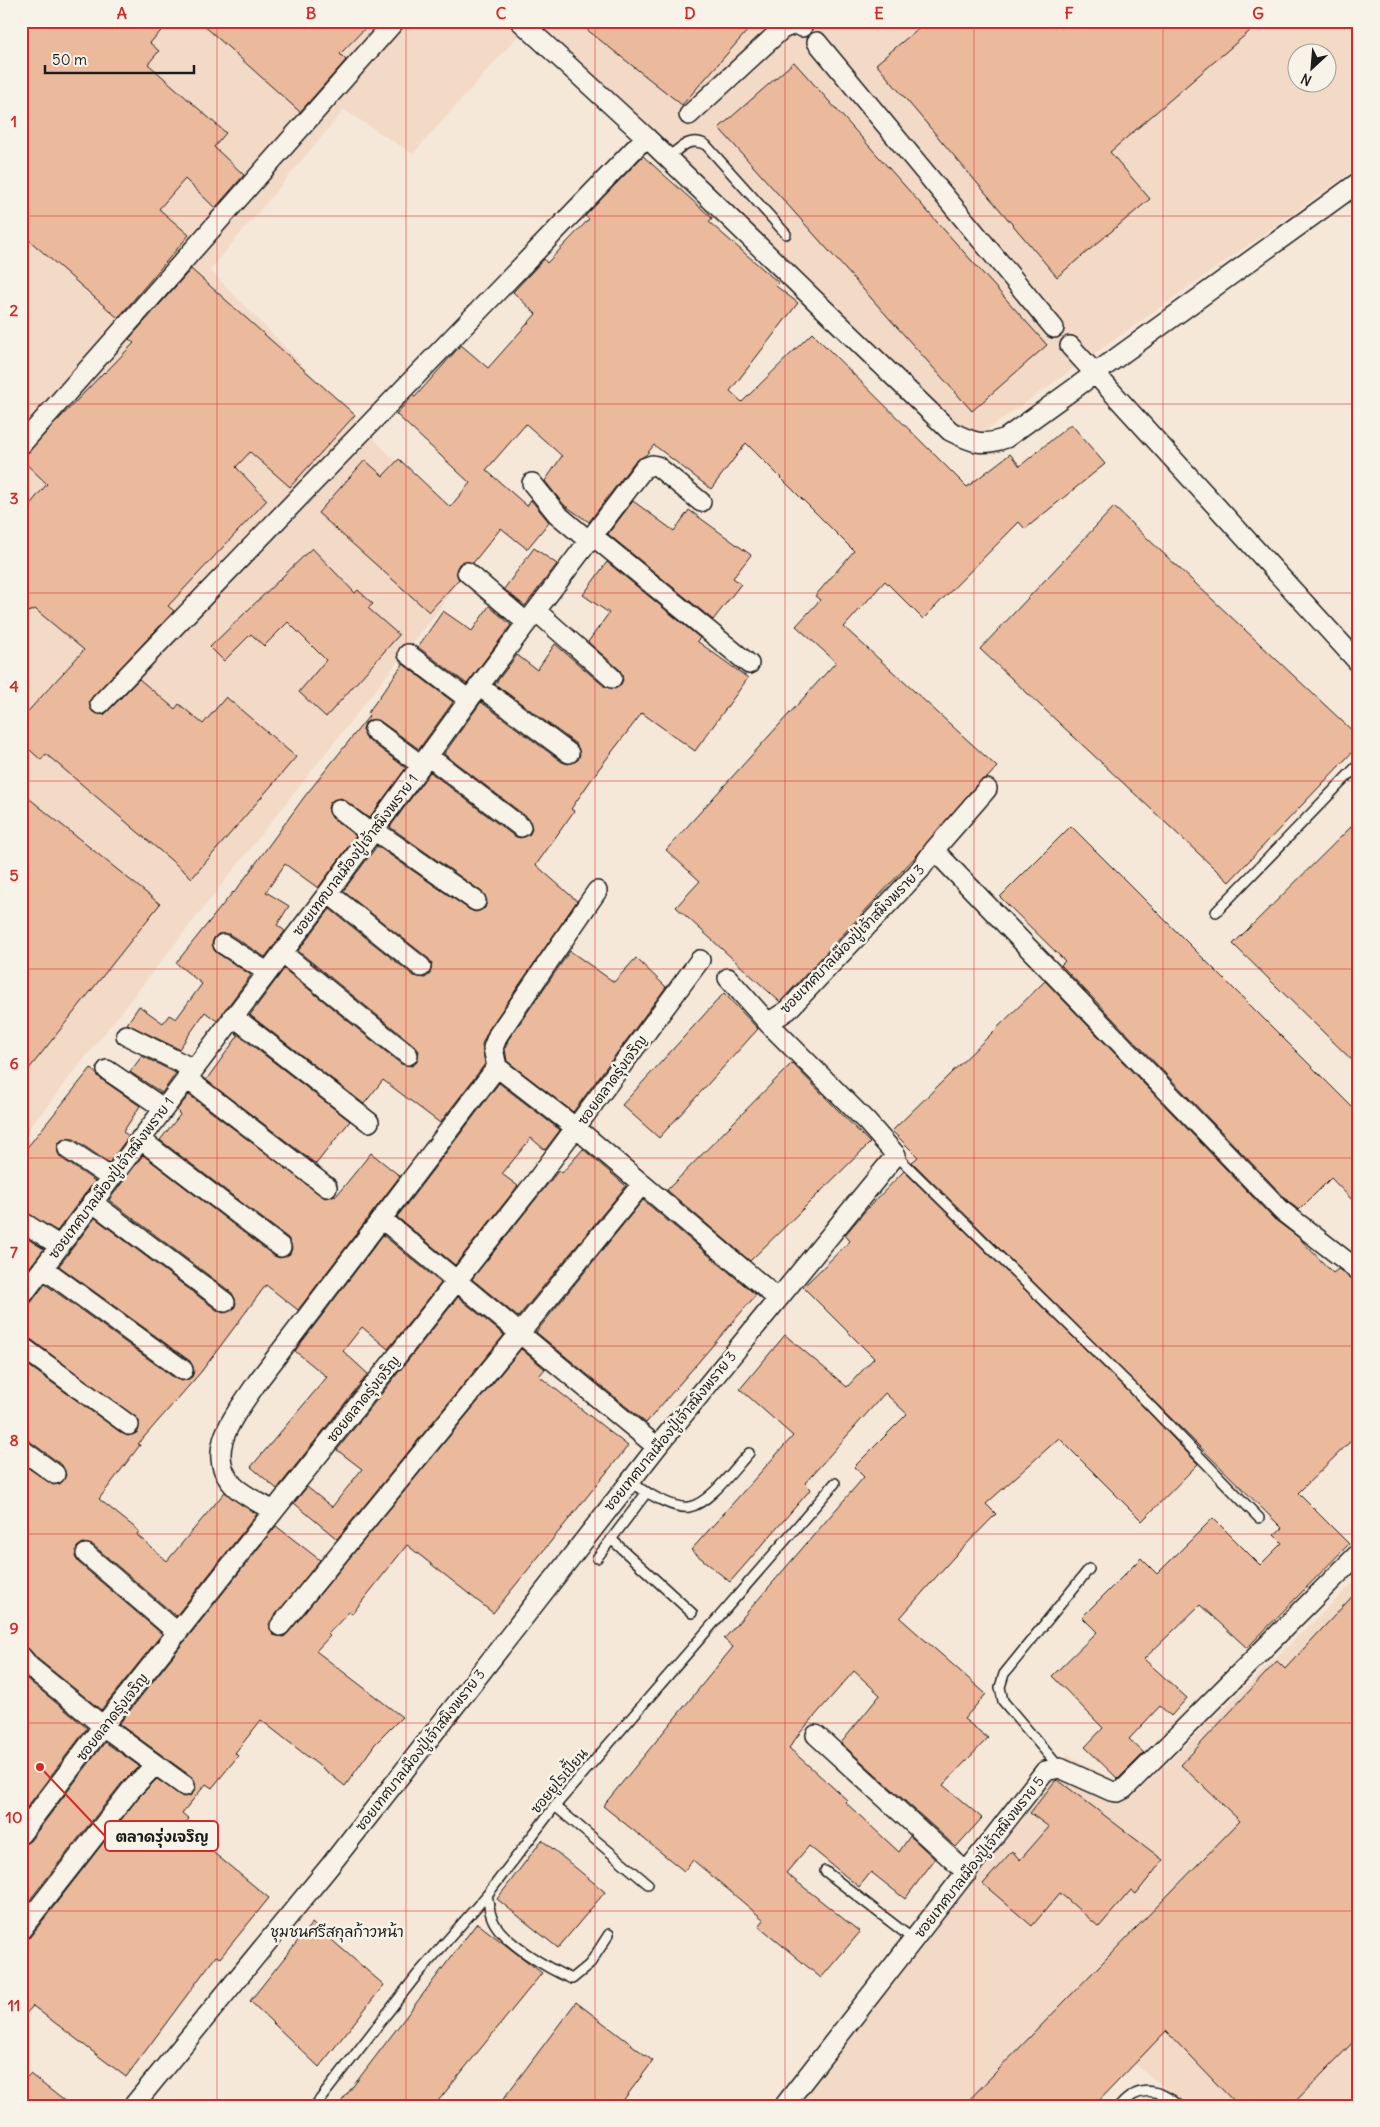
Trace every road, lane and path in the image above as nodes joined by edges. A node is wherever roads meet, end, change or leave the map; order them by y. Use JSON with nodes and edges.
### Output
{"nodes":[{"id":1,"x":395,"y":21,"type":"edge"},
{"id":2,"x":520,"y":21,"type":"edge"},
{"id":3,"x":802,"y":26,"type":"dead end"},
{"id":4,"x":817,"y":42,"type":"dead end"},
{"id":5,"x":689,"y":115,"type":"dead end"},
{"id":6,"x":646,"y":137,"type":"junction"},
{"id":7,"x":666,"y":158,"type":"junction"},
{"id":8,"x":1359,"y":182,"type":"edge"},
{"id":9,"x":786,"y":234,"type":"dead end"},
{"id":10,"x":1054,"y":328,"type":"dead end"},
{"id":11,"x":1070,"y":346,"type":"dead end"},
{"id":12,"x":1094,"y":373,"type":"junction"},
{"id":13,"x":21,"y":445,"type":"edge"},
{"id":14,"x":532,"y":483,"type":"dead end"},
{"id":15,"x":701,"y":502,"type":"dead end"},
{"id":16,"x":591,"y":538,"type":"junction"},
{"id":17,"x":467,"y":572,"type":"dead end"},
{"id":18,"x":531,"y":617,"type":"junction"},
{"id":19,"x":408,"y":654,"type":"dead end"},
{"id":20,"x":1359,"y":663,"type":"edge"},
{"id":21,"x":749,"y":664,"type":"dead end"},
{"id":22,"x":612,"y":678,"type":"dead end"},
{"id":23,"x":474,"y":693,"type":"junction"},
{"id":24,"x":100,"y":704,"type":"dead end"},
{"id":25,"x":374,"y":730,"type":"dead end"},
{"id":26,"x":569,"y":753,"type":"dead end"},
{"id":27,"x":424,"y":761,"type":"junction"},
{"id":28,"x":1359,"y":764,"type":"edge"},
{"id":29,"x":987,"y":789,"type":"dead end"},
{"id":30,"x":339,"y":809,"type":"dead end"},
{"id":31,"x":521,"y":827,"type":"dead end"},
{"id":32,"x":373,"y":832,"type":"junction"},
{"id":33,"x":934,"y":850,"type":"junction"},
{"id":34,"x":597,"y":892,"type":"dead end"},
{"id":35,"x":328,"y":893,"type":"junction"},
{"id":36,"x":476,"y":901,"type":"dead end"},
{"id":37,"x":1216,"y":912,"type":"dead end"},
{"id":38,"x":223,"y":944,"type":"dead end"},
{"id":39,"x":282,"y":953,"type":"junction"},
{"id":40,"x":700,"y":960,"type":"dead end"},
{"id":41,"x":421,"y":967,"type":"dead end"},
{"id":42,"x":267,"y":972,"type":"junction"},
{"id":43,"x":728,"y":978,"type":"dead end"},
{"id":44,"x":233,"y":1016,"type":"junction"},
{"id":45,"x":768,"y":1023,"type":"junction"},
{"id":46,"x":126,"y":1035,"type":"dead end"},
{"id":47,"x":408,"y":1055,"type":"dead end"},
{"id":48,"x":497,"y":1067,"type":"junction"},
{"id":49,"x":107,"y":1070,"type":"dead end"},
{"id":50,"x":189,"y":1074,"type":"junction"},
{"id":51,"x":163,"y":1108,"type":"junction"},
{"id":52,"x":369,"y":1122,"type":"dead end"},
{"id":53,"x":576,"y":1128,"type":"junction"},
{"id":54,"x":140,"y":1139,"type":"junction"},
{"id":55,"x":68,"y":1149,"type":"dead end"},
{"id":56,"x":896,"y":1155,"type":"junction"},
{"id":57,"x":111,"y":1178,"type":"junction"},
{"id":58,"x":642,"y":1184,"type":"junction"},
{"id":59,"x":327,"y":1187,"type":"dead end"},
{"id":60,"x":92,"y":1202,"type":"junction"},
{"id":61,"x":382,"y":1219,"type":"junction"},
{"id":62,"x":21,"y":1221,"type":"edge"},
{"id":63,"x":60,"y":1246,"type":"junction"},
{"id":64,"x":282,"y":1246,"type":"dead end"},
{"id":65,"x":43,"y":1268,"type":"junction"},
{"id":66,"x":1359,"y":1271,"type":"edge"},
{"id":67,"x":458,"y":1280,"type":"junction"},
{"id":68,"x":21,"y":1297,"type":"edge"},
{"id":69,"x":778,"y":1298,"type":"junction"},
{"id":70,"x":225,"y":1302,"type":"dead end"},
{"id":71,"x":520,"y":1332,"type":"junction"},
{"id":72,"x":21,"y":1346,"type":"edge"},
{"id":73,"x":183,"y":1370,"type":"dead end"},
{"id":74,"x":129,"y":1425,"type":"dead end"},
{"id":75,"x":657,"y":1447,"type":"junction"},
{"id":76,"x":21,"y":1449,"type":"edge"},
{"id":77,"x":749,"y":1453,"type":"dead end"},
{"id":78,"x":55,"y":1474,"type":"dead end"},
{"id":79,"x":629,"y":1482,"type":"junction"},
{"id":80,"x":835,"y":1483,"type":"dead end"},
{"id":81,"x":647,"y":1492,"type":"junction"},
{"id":82,"x":273,"y":1511,"type":"junction"},
{"id":83,"x":1260,"y":1518,"type":"dead end"},
{"id":84,"x":611,"y":1539,"type":"junction"},
{"id":85,"x":1359,"y":1553,"type":"edge"},
{"id":86,"x":86,"y":1554,"type":"dead end"},
{"id":87,"x":597,"y":1558,"type":"dead end"},
{"id":88,"x":1089,"y":1569,"type":"dead end"},
{"id":89,"x":692,"y":1613,"type":"dead end"},
{"id":90,"x":280,"y":1626,"type":"dead end"},
{"id":91,"x":178,"y":1634,"type":"junction"},
{"id":92,"x":24,"y":1667,"type":"edge"},
{"id":93,"x":103,"y":1726,"type":"junction"},
{"id":94,"x":816,"y":1735,"type":"dead end"},
{"id":95,"x":155,"y":1765,"type":"junction"},
{"id":96,"x":1060,"y":1768,"type":"junction"},
{"id":97,"x":185,"y":1786,"type":"dead end"},
{"id":98,"x":555,"y":1806,"type":"junction"},
{"id":99,"x":21,"y":1834,"type":"edge"},
{"id":100,"x":824,"y":1870,"type":"dead end"},
{"id":101,"x":968,"y":1873,"type":"junction"},
{"id":102,"x":648,"y":1884,"type":"dead end"},
{"id":103,"x":487,"y":1895,"type":"junction"},
{"id":104,"x":21,"y":1930,"type":"edge"},
{"id":105,"x":609,"y":1934,"type":"dead end"},
{"id":106,"x":914,"y":1941,"type":"junction"},
{"id":107,"x":133,"y":2106,"type":"edge"},
{"id":108,"x":315,"y":2106,"type":"edge"},
{"id":109,"x":784,"y":2106,"type":"edge"},
{"id":110,"x":1120,"y":2106,"type":"edge"},
{"id":111,"x":1180,"y":2106,"type":"edge"}],
"edges":[{"from":1,"to":13,"type":"street"},
{"from":2,"to":6,"type":"street"},
{"from":3,"to":5,"type":"street"},
{"from":4,"to":10,"type":"street"},
{"from":6,"to":7,"type":"street"},
{"from":6,"to":24,"type":"street"},
{"from":7,"to":9,"type":"lane"},
{"from":7,"to":12,"type":"street"},
{"from":8,"to":12,"type":"street"},
{"from":11,"to":12,"type":"street"},
{"from":12,"to":20,"type":"street"},
{"from":14,"to":16,"type":"street"},
{"from":15,"to":16,"type":"street","name":"ซอยเทศบาลเมืองปู่เจ้าสมิงพราย 1"},
{"from":16,"to":18,"type":"street","name":"ซอยเทศบาลเมืองปู่เจ้าสมิงพราย 1"},
{"from":16,"to":21,"type":"street"},
{"from":17,"to":18,"type":"street"},
{"from":18,"to":22,"type":"street"},
{"from":18,"to":23,"type":"street","name":"ซอยเทศบาลเมืองปู่เจ้าสมิงพราย 1"},
{"from":19,"to":23,"type":"street"},
{"from":23,"to":26,"type":"street"},
{"from":23,"to":27,"type":"street","name":"ซอยเทศบาลเมืองปู่เจ้าสมิงพราย 1"},
{"from":25,"to":27,"type":"street"},
{"from":27,"to":31,"type":"street"},
{"from":27,"to":32,"type":"street","name":"ซอยเทศบาลเมืองปู่เจ้าสมิงพราย 1"},
{"from":28,"to":37,"type":"lane"},
{"from":29,"to":33,"type":"street","name":"ซอยเทศบาลเมืองปู่เจ้าสมิงพราย 3"},
{"from":30,"to":32,"type":"street"},
{"from":32,"to":35,"type":"street","name":"ซอยเทศบาลเมืองปู่เจ้าสมิงพราย 1"},
{"from":32,"to":36,"type":"street"},
{"from":33,"to":45,"type":"street","name":"ซอยเทศบาลเมืองปู่เจ้าสมิงพราย 3"},
{"from":33,"to":66,"type":"street"},
{"from":34,"to":48,"type":"street"},
{"from":35,"to":39,"type":"street","name":"ซอยเทศบาลเมืองปู่เจ้าสมิงพราย 1"},
{"from":35,"to":41,"type":"street"},
{"from":38,"to":42,"type":"street"},
{"from":39,"to":42,"type":"street","name":"ซอยเทศบาลเมืองปู่เจ้าสมิงพราย 1"},
{"from":39,"to":47,"type":"street"},
{"from":40,"to":53,"type":"street","name":"ซอยตลาดรุ่งเจริญ"},
{"from":42,"to":44,"type":"street","name":"ซอยเทศบาลเมืองปู่เจ้าสมิงพราย 1"},
{"from":43,"to":45,"type":"street"},
{"from":44,"to":50,"type":"street","name":"ซอยเทศบาลเมืองปู่เจ้าสมิงพราย 1"},
{"from":44,"to":52,"type":"street"},
{"from":45,"to":56,"type":"street","name":"ซอยเทศบาลเมืองปู่เจ้าสมิงพราย 3"},
{"from":46,"to":50,"type":"street"},
{"from":48,"to":53,"type":"street"},
{"from":48,"to":61,"type":"street"},
{"from":49,"to":51,"type":"street"},
{"from":50,"to":51,"type":"street","name":"ซอยเทศบาลเมืองปู่เจ้าสมิงพราย 1"},
{"from":50,"to":59,"type":"street"},
{"from":51,"to":54,"type":"street","name":"ซอยเทศบาลเมืองปู่เจ้าสมิงพราย 1"},
{"from":53,"to":58,"type":"street"},
{"from":53,"to":67,"type":"street","name":"ซอยตลาดรุ่งเจริญ"},
{"from":54,"to":57,"type":"street","name":"ซอยเทศบาลเมืองปู่เจ้าสมิงพราย 1"},
{"from":54,"to":64,"type":"street"},
{"from":55,"to":57,"type":"street"},
{"from":56,"to":69,"type":"street","name":"ซอยเทศบาลเมืองปู่เจ้าสมิงพราย 3"},
{"from":56,"to":83,"type":"lane"},
{"from":57,"to":60,"type":"street","name":"ซอยเทศบาลเมืองปู่เจ้าสมิงพราย 1"},
{"from":58,"to":69,"type":"street"},
{"from":58,"to":71,"type":"street"},
{"from":60,"to":63,"type":"street","name":"ซอยเทศบาลเมืองปู่เจ้าสมิงพราย 1"},
{"from":60,"to":70,"type":"street"},
{"from":61,"to":67,"type":"street"},
{"from":61,"to":82,"type":"street"},
{"from":62,"to":63,"type":"street"},
{"from":63,"to":65,"type":"street","name":"ซอยเทศบาลเมืองปู่เจ้าสมิงพราย 1"},
{"from":65,"to":68,"type":"street","name":"ซอยเทศบาลเมืองปู่เจ้าสมิงพราย 1"},
{"from":65,"to":73,"type":"street"},
{"from":67,"to":71,"type":"street"},
{"from":67,"to":82,"type":"street","name":"ซอยตลาดรุ่งเจริญ"},
{"from":69,"to":75,"type":"street","name":"ซอยเทศบาลเมืองปู่เจ้าสมิงพราย 3"},
{"from":71,"to":75,"type":"street"},
{"from":71,"to":90,"type":"street"},
{"from":72,"to":74,"type":"street"},
{"from":75,"to":79,"type":"street","name":"ซอยเทศบาลเมืองปู่เจ้าสมิงพราย 3"},
{"from":76,"to":78,"type":"street"},
{"from":77,"to":81,"type":"lane"},
{"from":79,"to":81,"type":"lane"},
{"from":79,"to":107,"type":"street","name":"ซอยเทศบาลเมืองปู่เจ้าสมิงพราย 3"},
{"from":80,"to":98,"type":"lane","name":"ซอยยูโรเปี้ยน"},
{"from":81,"to":84,"type":"lane"},
{"from":82,"to":91,"type":"street","name":"ซอยตลาดรุ่งเจริญ"},
{"from":84,"to":87,"type":"lane"},
{"from":84,"to":89,"type":"lane"},
{"from":85,"to":96,"type":"street","name":"ซอยเทศบาลเมืองปู่เจ้าสมิงพราย 5"},
{"from":86,"to":91,"type":"street"},
{"from":88,"to":96,"type":"lane"},
{"from":91,"to":93,"type":"street","name":"ซอยตลาดรุ่งเจริญ"},
{"from":92,"to":93,"type":"street"},
{"from":93,"to":95,"type":"street"},
{"from":93,"to":99,"type":"street","name":"ซอยตลาดรุ่งเจริญ"},
{"from":94,"to":101,"type":"street"},
{"from":95,"to":97,"type":"street"},
{"from":95,"to":104,"type":"street"},
{"from":96,"to":101,"type":"street","name":"ซอยเทศบาลเมืองปู่เจ้าสมิงพราย 5"},
{"from":98,"to":102,"type":"lane"},
{"from":98,"to":103,"type":"lane","name":"ซอยยูโรเปี้ยน"},
{"from":100,"to":106,"type":"lane"},
{"from":101,"to":106,"type":"street","name":"ซอยเทศบาลเมืองปู่เจ้าสมิงพราย 5"},
{"from":103,"to":105,"type":"lane"},
{"from":103,"to":108,"type":"lane","name":"ซอยยูโรเปี้ยน"},
{"from":106,"to":109,"type":"street","name":"ซอยเทศบาลเมืองปู่เจ้าสมิงพราย 5"},
{"from":110,"to":111,"type":"lane"}]}
